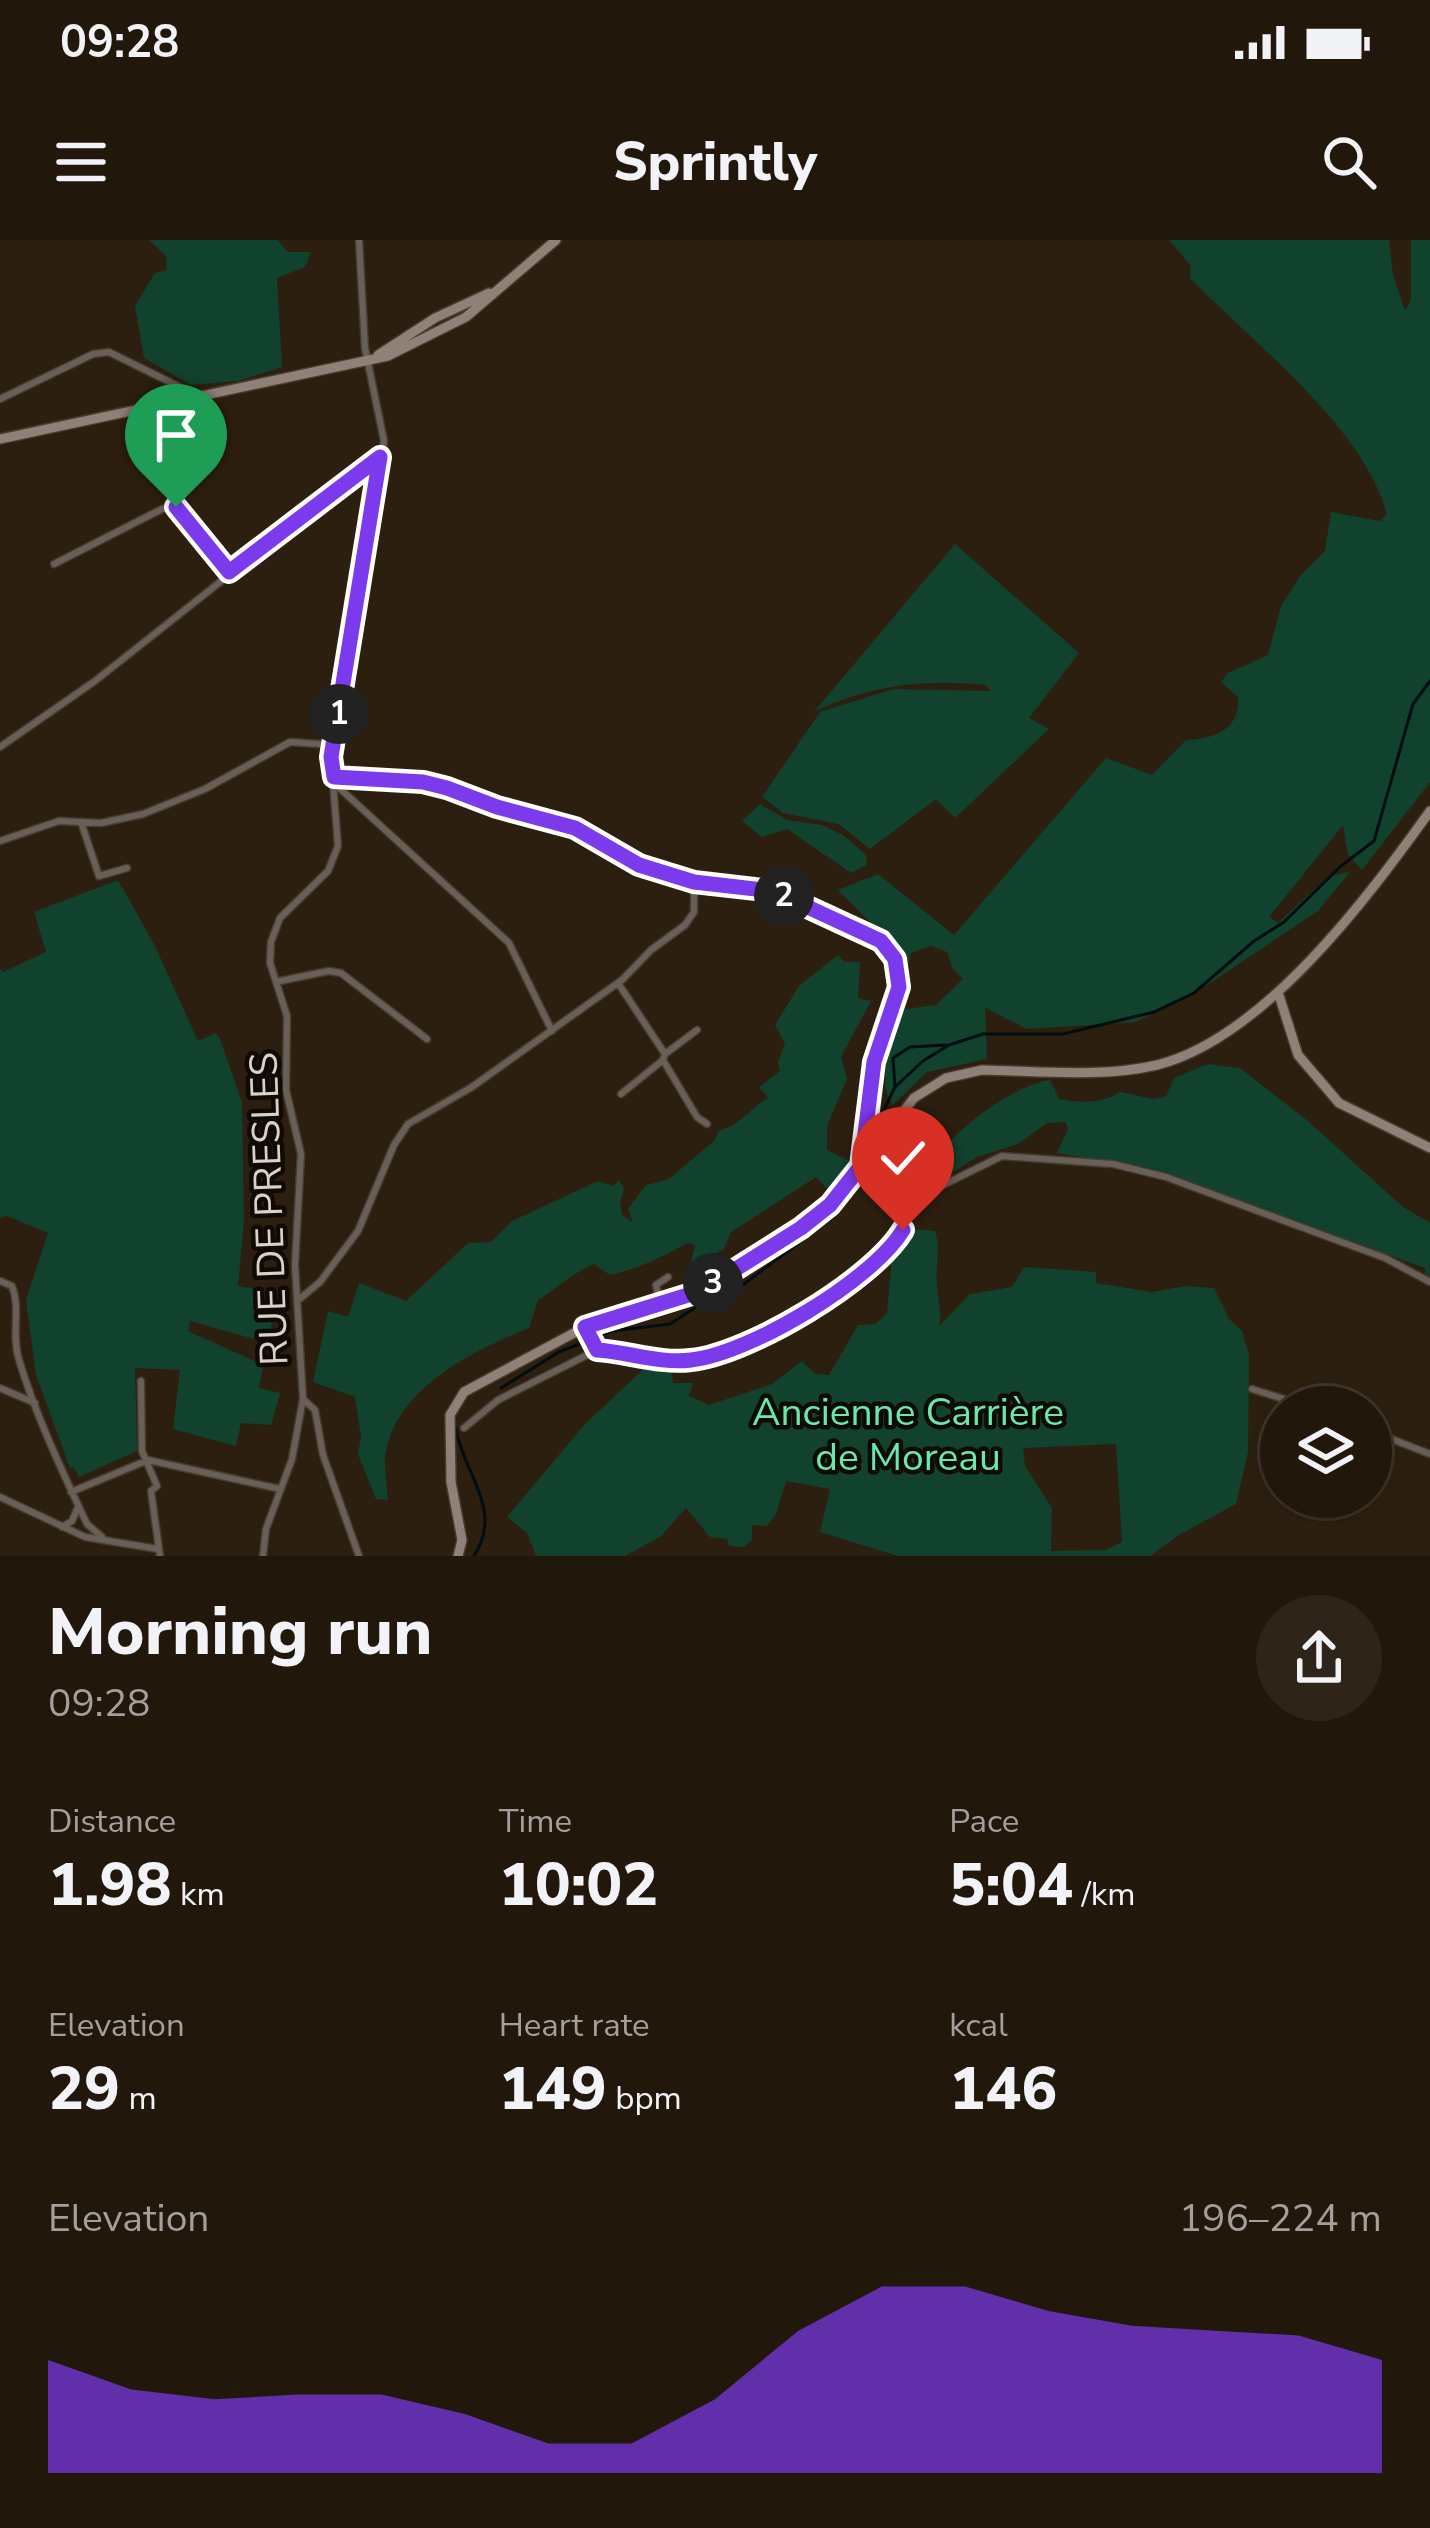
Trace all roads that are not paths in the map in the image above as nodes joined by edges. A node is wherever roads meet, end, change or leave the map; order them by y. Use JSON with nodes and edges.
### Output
{"nodes":[{"id":1,"x":359,"y":240,"type":"edge"},
{"id":2,"x":556,"y":240,"type":"edge"},
{"id":3,"x":369,"y":361,"type":"junction"},
{"id":4,"x":180,"y":387,"type":"junction"},
{"id":5,"x":198,"y":397,"type":"junction"},
{"id":6,"x":0,"y":399,"type":"edge"},
{"id":7,"x":178,"y":402,"type":"junction"},
{"id":8,"x":0,"y":439,"type":"edge"},
{"id":9,"x":380,"y":457,"type":"junction"},
{"id":10,"x":54,"y":564,"type":"dead end"},
{"id":11,"x":229,"y":572,"type":"junction"},
{"id":12,"x":334,"y":745,"type":"junction"},
{"id":13,"x":0,"y":747,"type":"edge"},
{"id":14,"x":335,"y":780,"type":"junction"},
{"id":15,"x":1430,"y":811,"type":"edge"},
{"id":16,"x":81,"y":822,"type":"junction"},
{"id":17,"x":0,"y":841,"type":"edge"},
{"id":18,"x":127,"y":868,"type":"dead end"},
{"id":19,"x":694,"y":882,"type":"junction"},
{"id":20,"x":278,"y":982,"type":"junction"},
{"id":21,"x":618,"y":983,"type":"junction"},
{"id":22,"x":1278,"y":992,"type":"junction"},
{"id":23,"x":697,"y":1030,"type":"dead end"},
{"id":24,"x":552,"y":1031,"type":"junction"},
{"id":25,"x":427,"y":1039,"type":"dead end"},
{"id":26,"x":664,"y":1057,"type":"junction"},
{"id":27,"x":621,"y":1094,"type":"dead end"},
{"id":28,"x":707,"y":1124,"type":"dead end"},
{"id":29,"x":1430,"y":1148,"type":"edge"},
{"id":30,"x":861,"y":1166,"type":"junction"},
{"id":31,"x":668,"y":1277,"type":"dead end"},
{"id":32,"x":0,"y":1281,"type":"edge"},
{"id":33,"x":1430,"y":1282,"type":"edge"},
{"id":34,"x":297,"y":1301,"type":"junction"},
{"id":35,"x":660,"y":1304,"type":"junction"},
{"id":36,"x":592,"y":1340,"type":"junction"},
{"id":37,"x":141,"y":1382,"type":"dead end"},
{"id":38,"x":0,"y":1388,"type":"edge"},
{"id":39,"x":1252,"y":1389,"type":"dead end"},
{"id":40,"x":1260,"y":1392,"type":"edge"},
{"id":41,"x":303,"y":1399,"type":"junction"},
{"id":42,"x":35,"y":1403,"type":"junction"},
{"id":43,"x":464,"y":1428,"type":"dead end"},
{"id":44,"x":1392,"y":1439,"type":"edge"},
{"id":45,"x":1430,"y":1454,"type":"edge"},
{"id":46,"x":148,"y":1460,"type":"junction"},
{"id":47,"x":280,"y":1489,"type":"junction"},
{"id":48,"x":71,"y":1492,"type":"junction"},
{"id":49,"x":0,"y":1497,"type":"edge"},
{"id":50,"x":78,"y":1506,"type":"junction"},
{"id":51,"x":62,"y":1527,"type":"junction"},
{"id":52,"x":101,"y":1537,"type":"junction"},
{"id":53,"x":159,"y":1553,"type":"edge"},
{"id":54,"x":263,"y":1556,"type":"edge"},
{"id":55,"x":359,"y":1556,"type":"edge"},
{"id":56,"x":458,"y":1556,"type":"edge"}],
"edges":[{"from":1,"to":3,"type":"street","name":"RUE DE PRESLES"},
{"from":2,"to":3,"type":"main road"},
{"from":3,"to":5,"type":"main road"},
{"from":3,"to":9,"type":"street","name":"RUE DE PRESLES"},
{"from":4,"to":5,"type":"street"},
{"from":4,"to":6,"type":"street"},
{"from":4,"to":7,"type":"street"},
{"from":5,"to":7,"type":"main road"},
{"from":7,"to":8,"type":"main road"},
{"from":9,"to":11,"type":"street"},
{"from":9,"to":12,"type":"street","name":"RUE DE PRESLES"},
{"from":10,"to":11,"type":"street"},
{"from":11,"to":13,"type":"street"},
{"from":12,"to":14,"type":"street","name":"RUE DE PRESLES"},
{"from":12,"to":16,"type":"street"},
{"from":14,"to":19,"type":"street"},
{"from":14,"to":20,"type":"street","name":"RUE DE PRESLES"},
{"from":14,"to":24,"type":"street"},
{"from":15,"to":22,"type":"main road"},
{"from":16,"to":17,"type":"street"},
{"from":16,"to":18,"type":"street"},
{"from":19,"to":21,"type":"street"},
{"from":19,"to":30,"type":"street"},
{"from":20,"to":25,"type":"street"},
{"from":20,"to":34,"type":"street","name":"RUE DE PRESLES"},
{"from":21,"to":24,"type":"street"},
{"from":21,"to":26,"type":"street"},
{"from":22,"to":29,"type":"main road"},
{"from":22,"to":30,"type":"main road"},
{"from":23,"to":26,"type":"street"},
{"from":24,"to":34,"type":"street"},
{"from":26,"to":27,"type":"street"},
{"from":26,"to":28,"type":"street"},
{"from":30,"to":35,"type":"main road"},
{"from":31,"to":35,"type":"street"},
{"from":32,"to":42,"type":"street"},
{"from":33,"to":36,"type":"street"},
{"from":34,"to":41,"type":"street","name":"RUE DE PRESLES"},
{"from":35,"to":36,"type":"main road"},
{"from":36,"to":43,"type":"street"},
{"from":36,"to":56,"type":"main road"},
{"from":37,"to":46,"type":"street"},
{"from":38,"to":42,"type":"street"},
{"from":39,"to":40,"type":"street"},
{"from":41,"to":47,"type":"street","name":"RUE DE PRESLES"},
{"from":41,"to":55,"type":"street"},
{"from":42,"to":48,"type":"street"},
{"from":44,"to":45,"type":"street"},
{"from":46,"to":47,"type":"street"},
{"from":46,"to":48,"type":"street"},
{"from":46,"to":53,"type":"street"},
{"from":47,"to":54,"type":"street","name":"RUE DE PRESLES"},
{"from":48,"to":50,"type":"street"},
{"from":49,"to":51,"type":"street"},
{"from":50,"to":51,"type":"street"},
{"from":50,"to":52,"type":"street"},
{"from":51,"to":52,"type":"street"},
{"from":52,"to":53,"type":"street"}]}
